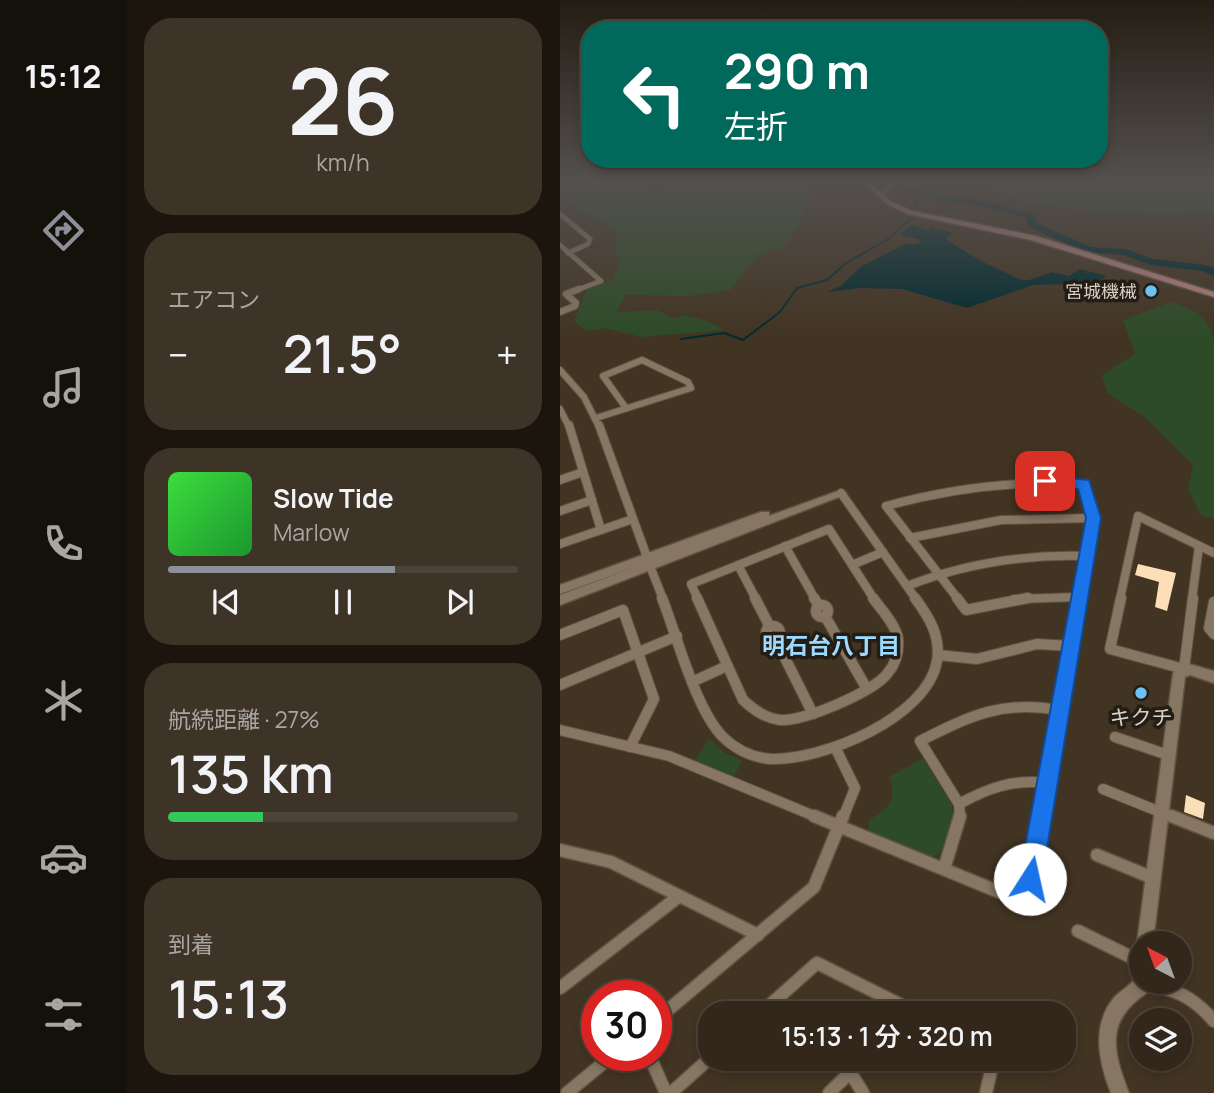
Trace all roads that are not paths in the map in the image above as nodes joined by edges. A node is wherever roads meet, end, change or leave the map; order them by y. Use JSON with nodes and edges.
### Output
{"nodes":[{"id":1,"x":584,"y":234,"type":"edge"},
{"id":2,"x":1013,"y":234,"type":"edge"},
{"id":3,"x":560,"y":245,"type":"edge"},
{"id":4,"x":568,"y":253,"type":"junction"},
{"id":5,"x":560,"y":288,"type":"edge"},
{"id":6,"x":566,"y":294,"type":"junction"},
{"id":7,"x":1214,"y":295,"type":"edge"},
{"id":8,"x":560,"y":312,"type":"edge"},
{"id":9,"x":562,"y":374,"type":"edge"},
{"id":10,"x":626,"y":408,"type":"junction"},
{"id":11,"x":560,"y":409,"type":"edge"},
{"id":12,"x":596,"y":418,"type":"junction"},
{"id":13,"x":583,"y":472,"type":"junction"},
{"id":14,"x":560,"y":480,"type":"edge"},
{"id":15,"x":841,"y":493,"type":"joint"},
{"id":16,"x":592,"y":500,"type":"junction"},
{"id":17,"x":560,"y":511,"type":"edge"},
{"id":18,"x":1093,"y":518,"type":"junction"},
{"id":19,"x":633,"y":519,"type":"junction"},
{"id":20,"x":601,"y":530,"type":"junction"},
{"id":21,"x":910,"y":538,"type":"junction"},
{"id":22,"x":560,"y":544,"type":"edge"},
{"id":23,"x":1199,"y":546,"type":"junction"},
{"id":24,"x":785,"y":547,"type":"junction"},
{"id":25,"x":883,"y":552,"type":"junction"},
{"id":26,"x":1214,"y":553,"type":"edge"},
{"id":27,"x":1087,"y":556,"type":"junction"},
{"id":28,"x":648,"y":561,"type":"junction"},
{"id":29,"x":738,"y":565,"type":"junction"},
{"id":30,"x":852,"y":565,"type":"junction"},
{"id":31,"x":937,"y":573,"type":"junction"},
{"id":32,"x":907,"y":586,"type":"junction"},
{"id":33,"x":560,"y":590,"type":"edge"},
{"id":34,"x":1080,"y":597,"type":"junction"},
{"id":35,"x":560,"y":600,"type":"edge"},
{"id":36,"x":1214,"y":602,"type":"edge"},
{"id":37,"x":1214,"y":634,"type":"edge"},
{"id":38,"x":560,"y":635,"type":"edge"},
{"id":39,"x":677,"y":636,"type":"junction"},
{"id":40,"x":1071,"y":646,"type":"junction"},
{"id":41,"x":638,"y":652,"type":"junction"},
{"id":42,"x":938,"y":655,"type":"junction"},
{"id":43,"x":727,"y":666,"type":"junction"},
{"id":44,"x":1184,"y":670,"type":"junction"},
{"id":45,"x":1214,"y":677,"type":"edge"},
{"id":46,"x":694,"y":681,"type":"junction"},
{"id":47,"x":560,"y":685,"type":"edge"},
{"id":48,"x":867,"y":689,"type":"junction"},
{"id":49,"x":1059,"y":710,"type":"junction"},
{"id":50,"x":813,"y":714,"type":"junction"},
{"id":51,"x":560,"y":730,"type":"edge"},
{"id":52,"x":1115,"y":737,"type":"dead end"},
{"id":53,"x":630,"y":747,"type":"junction"},
{"id":54,"x":835,"y":747,"type":"junction"},
{"id":55,"x":1168,"y":755,"type":"junction"},
{"id":56,"x":1047,"y":783,"type":"junction"},
{"id":57,"x":1103,"y":789,"type":"dead end"},
{"id":58,"x":959,"y":804,"type":"junction"},
{"id":59,"x":1161,"y":813,"type":"junction"},
{"id":60,"x":839,"y":826,"type":"junction"},
{"id":61,"x":1214,"y":833,"type":"edge"},
{"id":62,"x":560,"y":850,"type":"edge"},
{"id":63,"x":1097,"y":855,"type":"dead end"},
{"id":64,"x":944,"y":869,"type":"junction"},
{"id":65,"x":1153,"y":877,"type":"junction"},
{"id":66,"x":678,"y":897,"type":"junction"},
{"id":67,"x":1078,"y":931,"type":"dead end"},
{"id":68,"x":1146,"y":931,"type":"edge"},
{"id":69,"x":758,"y":935,"type":"junction"},
{"id":70,"x":1129,"y":956,"type":"edge"},
{"id":71,"x":560,"y":988,"type":"edge"},
{"id":72,"x":1129,"y":992,"type":"edge"},
{"id":73,"x":1184,"y":994,"type":"edge"},
{"id":74,"x":774,"y":1001,"type":"edge"},
{"id":75,"x":892,"y":1001,"type":"edge"},
{"id":76,"x":672,"y":1007,"type":"edge"},
{"id":77,"x":1214,"y":1021,"type":"edge"},
{"id":78,"x":698,"y":1068,"type":"edge"},
{"id":79,"x":594,"y":1071,"type":"edge"},
{"id":80,"x":657,"y":1071,"type":"edge"},
{"id":81,"x":991,"y":1071,"type":"edge"},
{"id":82,"x":850,"y":1072,"type":"joint"},
{"id":83,"x":567,"y":1093,"type":"edge"},
{"id":84,"x":668,"y":1093,"type":"edge"},
{"id":85,"x":829,"y":1093,"type":"edge"},
{"id":86,"x":863,"y":1093,"type":"edge"},
{"id":87,"x":986,"y":1093,"type":"edge"},
{"id":88,"x":1120,"y":1093,"type":"edge"}],
"edges":[{"from":1,"to":4,"type":"street"},
{"from":2,"to":7,"type":"main road"},
{"from":3,"to":4,"type":"street"},
{"from":4,"to":6,"type":"street"},
{"from":5,"to":6,"type":"street"},
{"from":6,"to":8,"type":"street"},
{"from":9,"to":12,"type":"street"},
{"from":10,"to":10,"type":"street"},
{"from":10,"to":12,"type":"street"},
{"from":11,"to":13,"type":"street"},
{"from":12,"to":19,"type":"street"},
{"from":13,"to":14,"type":"street"},
{"from":13,"to":16,"type":"street"},
{"from":15,"to":25,"type":"street"},
{"from":15,"to":28,"type":"street"},
{"from":16,"to":17,"type":"street"},
{"from":16,"to":20,"type":"street"},
{"from":18,"to":21,"type":"street"},
{"from":18,"to":21,"type":"street"},
{"from":18,"to":27,"type":"street"},
{"from":19,"to":20,"type":"street"},
{"from":19,"to":28,"type":"street"},
{"from":20,"to":22,"type":"street"},
{"from":21,"to":31,"type":"street"},
{"from":23,"to":26,"type":"street"},
{"from":23,"to":44,"type":"street"},
{"from":23,"to":44,"type":"street"},
{"from":24,"to":29,"type":"street"},
{"from":24,"to":30,"type":"street"},
{"from":24,"to":48,"type":"street"},
{"from":25,"to":30,"type":"street"},
{"from":25,"to":32,"type":"street"},
{"from":27,"to":31,"type":"street"},
{"from":27,"to":34,"type":"street"},
{"from":28,"to":33,"type":"street"},
{"from":28,"to":35,"type":"street"},
{"from":28,"to":39,"type":"street"},
{"from":29,"to":43,"type":"street"},
{"from":29,"to":50,"type":"street"},
{"from":30,"to":48,"type":"street"},
{"from":31,"to":32,"type":"street"},
{"from":31,"to":34,"type":"street"},
{"from":32,"to":42,"type":"street"},
{"from":34,"to":40,"type":"street"},
{"from":36,"to":37,"type":"street"},
{"from":38,"to":41,"type":"street"},
{"from":39,"to":41,"type":"street"},
{"from":39,"to":46,"type":"street"},
{"from":40,"to":42,"type":"street"},
{"from":40,"to":49,"type":"street"},
{"from":41,"to":47,"type":"street"},
{"from":41,"to":53,"type":"street"},
{"from":42,"to":54,"type":"street"},
{"from":43,"to":46,"type":"street"},
{"from":43,"to":50,"type":"street"},
{"from":44,"to":45,"type":"street"},
{"from":44,"to":55,"type":"street"},
{"from":46,"to":54,"type":"street"},
{"from":48,"to":50,"type":"street"},
{"from":49,"to":56,"type":"street"},
{"from":49,"to":58,"type":"street"},
{"from":51,"to":53,"type":"street"},
{"from":52,"to":55,"type":"street"},
{"from":53,"to":60,"type":"street"},
{"from":54,"to":60,"type":"street"},
{"from":55,"to":59,"type":"street"},
{"from":56,"to":58,"type":"street"},
{"from":56,"to":64,"type":"street"},
{"from":57,"to":59,"type":"street"},
{"from":58,"to":64,"type":"street"},
{"from":59,"to":61,"type":"street"},
{"from":59,"to":65,"type":"street"},
{"from":60,"to":64,"type":"street"},
{"from":60,"to":69,"type":"street"},
{"from":62,"to":66,"type":"street"},
{"from":63,"to":65,"type":"street"},
{"from":65,"to":68,"type":"street"},
{"from":66,"to":69,"type":"street"},
{"from":66,"to":71,"type":"street"},
{"from":67,"to":70,"type":"street"},
{"from":69,"to":76,"type":"street"},
{"from":72,"to":88,"type":"street"},
{"from":73,"to":77,"type":"street"},
{"from":74,"to":75,"type":"street"},
{"from":78,"to":84,"type":"street"},
{"from":79,"to":83,"type":"street"},
{"from":80,"to":84,"type":"street"},
{"from":81,"to":87,"type":"street"},
{"from":82,"to":85,"type":"street"},
{"from":82,"to":86,"type":"street"}]}
